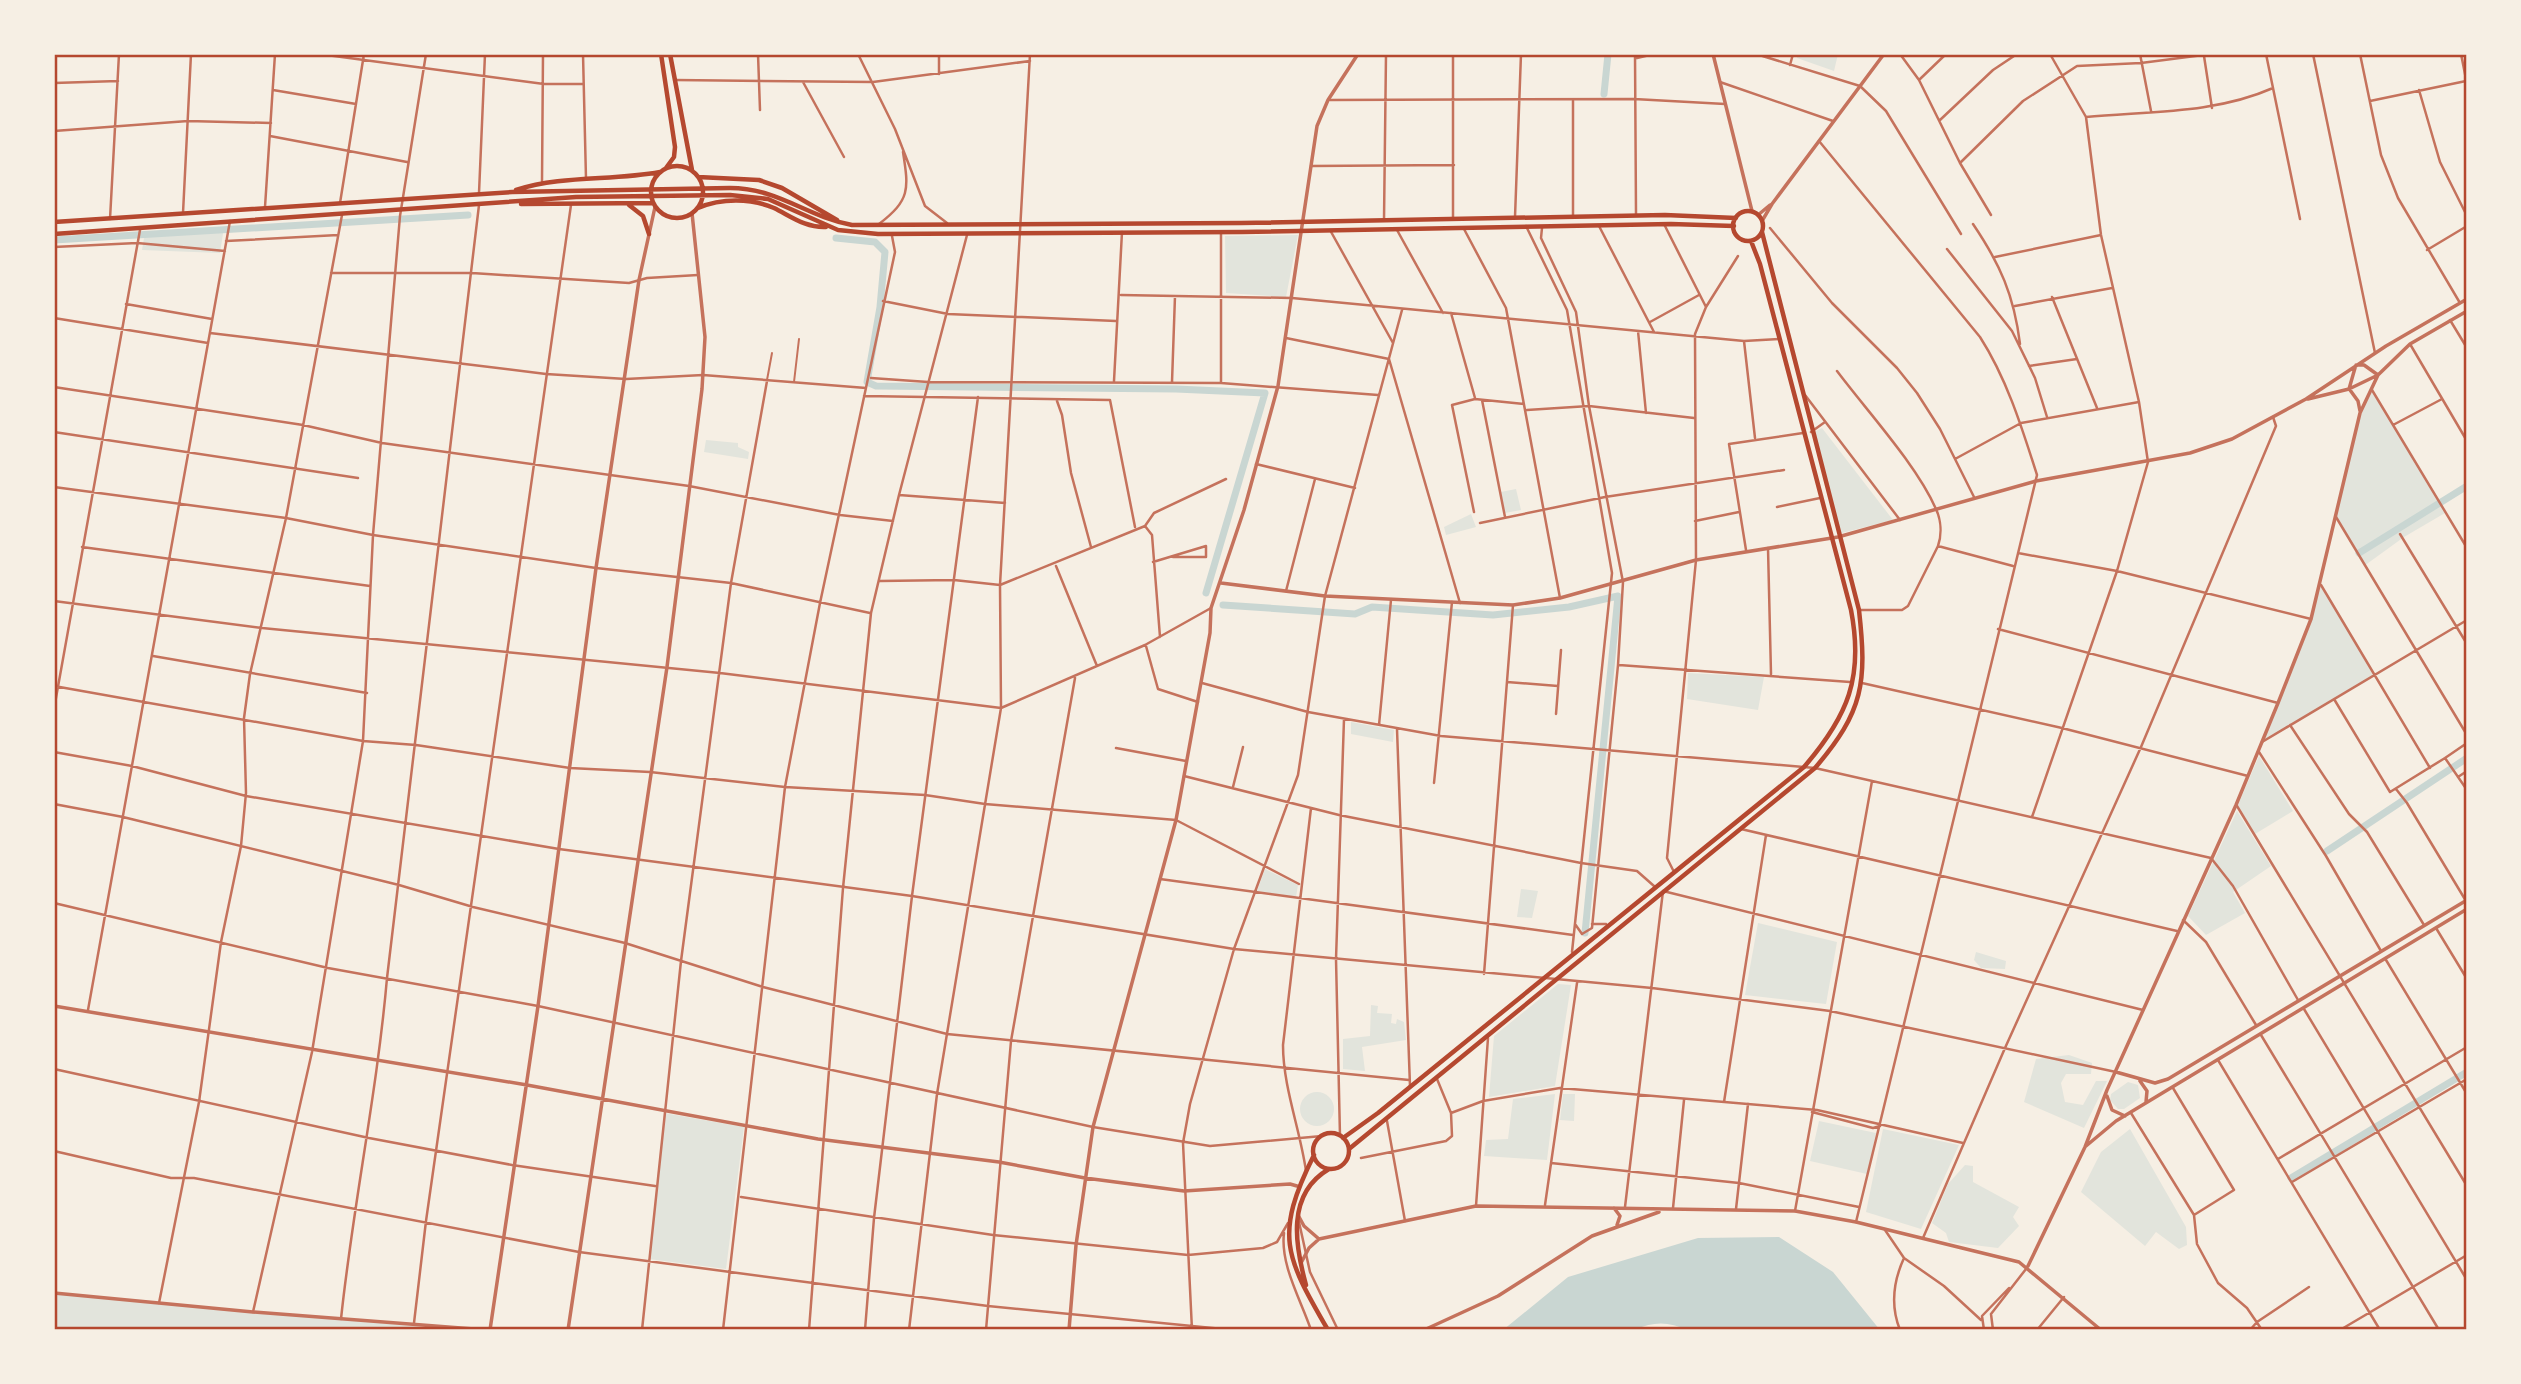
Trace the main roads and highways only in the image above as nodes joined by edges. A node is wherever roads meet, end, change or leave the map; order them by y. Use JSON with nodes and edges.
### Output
{"nodes":[{"id":1,"x":661,"y":54,"type":"edge"},
{"id":2,"x":670,"y":54,"type":"edge"},
{"id":3,"x":663,"y":171,"type":"junction"},
{"id":4,"x":692,"y":172,"type":"junction"},
{"id":5,"x":698,"y":177,"type":"junction"},
{"id":6,"x":512,"y":192,"type":"junction"},
{"id":7,"x":625,"y":203,"type":"junction"},
{"id":8,"x":502,"y":204,"type":"junction"},
{"id":9,"x":654,"y":205,"type":"junction"},
{"id":10,"x":694,"y":211,"type":"junction"},
{"id":11,"x":1736,"y":218,"type":"junction"},
{"id":12,"x":54,"y":222,"type":"edge"},
{"id":13,"x":842,"y":223,"type":"junction"},
{"id":14,"x":1734,"y":226,"type":"junction"},
{"id":15,"x":827,"y":227,"type":"junction"},
{"id":16,"x":1762,"y":232,"type":"junction"},
{"id":17,"x":54,"y":234,"type":"edge"},
{"id":18,"x":649,"y":234,"type":"road end"},
{"id":19,"x":1751,"y":241,"type":"junction"},
{"id":20,"x":1341,"y":1137,"type":"junction"},
{"id":21,"x":1349,"y":1149,"type":"junction"},
{"id":22,"x":1314,"y":1155,"type":"junction"},
{"id":23,"x":1329,"y":1169,"type":"junction"},
{"id":24,"x":1309,"y":1296,"type":"junction"},
{"id":25,"x":1328,"y":1330,"type":"edge"}],
"edges":[{"from":1,"to":3,"type":"main road"},
{"from":2,"to":4,"type":"main road"},
{"from":3,"to":4,"type":"main road"},
{"from":3,"to":6,"type":"main road"},
{"from":3,"to":9,"type":"main road"},
{"from":4,"to":5,"type":"main road"},
{"from":5,"to":10,"type":"main road"},
{"from":5,"to":13,"type":"main road"},
{"from":6,"to":12,"type":"main road"},
{"from":6,"to":13,"type":"main road"},
{"from":7,"to":8,"type":"main road"},
{"from":7,"to":9,"type":"main road"},
{"from":7,"to":18,"type":"main road"},
{"from":8,"to":15,"type":"main road"},
{"from":8,"to":17,"type":"main road"},
{"from":9,"to":10,"type":"main road"},
{"from":10,"to":15,"type":"main road"},
{"from":11,"to":13,"type":"main road"},
{"from":11,"to":14,"type":"main road"},
{"from":11,"to":16,"type":"main road"},
{"from":14,"to":15,"type":"main road"},
{"from":14,"to":19,"type":"main road"},
{"from":16,"to":19,"type":"main road"},
{"from":16,"to":21,"type":"main road"},
{"from":19,"to":20,"type":"main road"},
{"from":20,"to":21,"type":"main road"},
{"from":20,"to":22,"type":"main road"},
{"from":21,"to":23,"type":"main road"},
{"from":22,"to":23,"type":"main road"},
{"from":22,"to":24,"type":"main road"},
{"from":23,"to":24,"type":"main road"},
{"from":24,"to":25,"type":"main road"}]}
